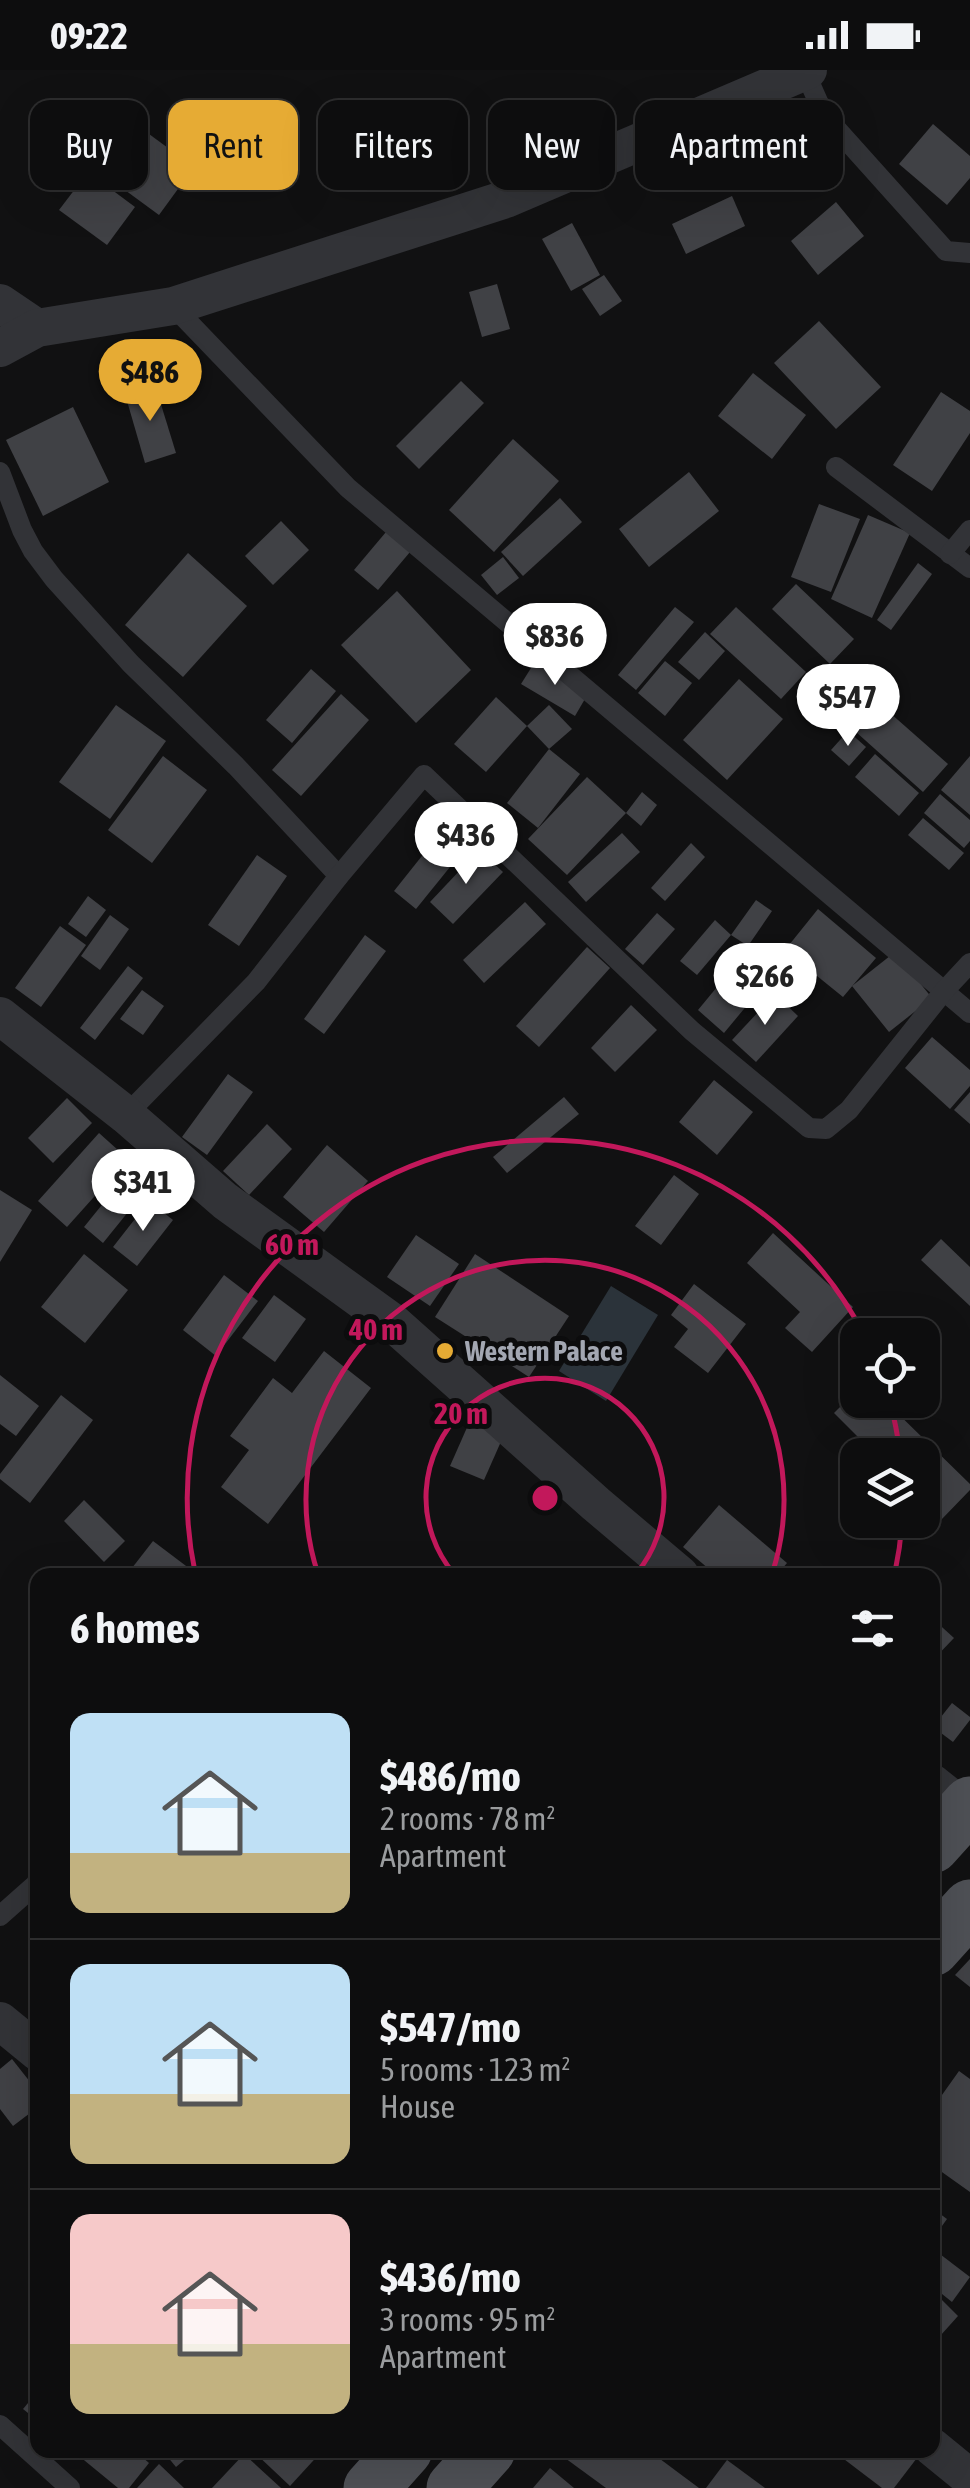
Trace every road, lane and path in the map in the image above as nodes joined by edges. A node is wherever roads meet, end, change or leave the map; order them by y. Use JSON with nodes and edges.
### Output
{"nodes":[{"id":1,"x":806,"y":71,"type":"edge"},
{"id":2,"x":970,"y":253,"type":"edge"},
{"id":3,"x":0,"y":303,"type":"edge"},
{"id":4,"x":173,"y":306,"type":"junction"},
{"id":5,"x":37,"y":328,"type":"junction"},
{"id":6,"x":0,"y":348,"type":"edge"},
{"id":7,"x":836,"y":468,"type":"dead end"},
{"id":8,"x":0,"y":472,"type":"edge"},
{"id":9,"x":970,"y":530,"type":"edge"},
{"id":10,"x":950,"y":554,"type":"junction"},
{"id":11,"x":970,"y":568,"type":"edge"},
{"id":12,"x":339,"y":876,"type":"junction"},
{"id":13,"x":970,"y":963,"type":"edge"},
{"id":14,"x":944,"y":992,"type":"junction"},
{"id":15,"x":970,"y":1013,"type":"edge"},
{"id":16,"x":0,"y":1016,"type":"edge"},
{"id":17,"x":126,"y":1115,"type":"junction"},
{"id":18,"x":672,"y":1568,"type":"edge"},
{"id":19,"x":30,"y":1889,"type":"edge"},
{"id":20,"x":970,"y":1906,"type":"edge"},
{"id":21,"x":0,"y":1916,"type":"edge"},
{"id":22,"x":940,"y":1940,"type":"edge"},
{"id":23,"x":0,"y":2021,"type":"edge"},
{"id":24,"x":30,"y":2045,"type":"edge"},
{"id":25,"x":0,"y":2425,"type":"edge"},
{"id":26,"x":30,"y":2452,"type":"edge"},
{"id":27,"x":940,"y":2454,"type":"edge"},
{"id":28,"x":37,"y":2458,"type":"edge"},
{"id":29,"x":398,"y":2458,"type":"edge"},
{"id":30,"x":481,"y":2458,"type":"edge"},
{"id":31,"x":970,"y":2478,"type":"edge"},
{"id":32,"x":70,"y":2488,"type":"edge"},
{"id":33,"x":371,"y":2488,"type":"edge"},
{"id":34,"x":454,"y":2488,"type":"edge"}],
"edges":[{"from":1,"to":2,"type":"lane"},
{"from":1,"to":4,"type":"street"},
{"from":3,"to":5,"type":"street"},
{"from":4,"to":5,"type":"street"},
{"from":4,"to":14,"type":"lane"},
{"from":5,"to":6,"type":"street"},
{"from":7,"to":10,"type":"lane"},
{"from":8,"to":12,"type":"lane"},
{"from":9,"to":10,"type":"lane"},
{"from":10,"to":11,"type":"lane"},
{"from":12,"to":14,"type":"lane"},
{"from":12,"to":17,"type":"lane"},
{"from":13,"to":14,"type":"lane"},
{"from":14,"to":15,"type":"lane"},
{"from":16,"to":17,"type":"street"},
{"from":17,"to":18,"type":"street"},
{"from":19,"to":21,"type":"lane"},
{"from":20,"to":22,"type":"main road"},
{"from":23,"to":24,"type":"street"},
{"from":25,"to":26,"type":"lane"},
{"from":27,"to":31,"type":"street"},
{"from":28,"to":32,"type":"lane"},
{"from":29,"to":33,"type":"main road"},
{"from":30,"to":34,"type":"main road"}]}
